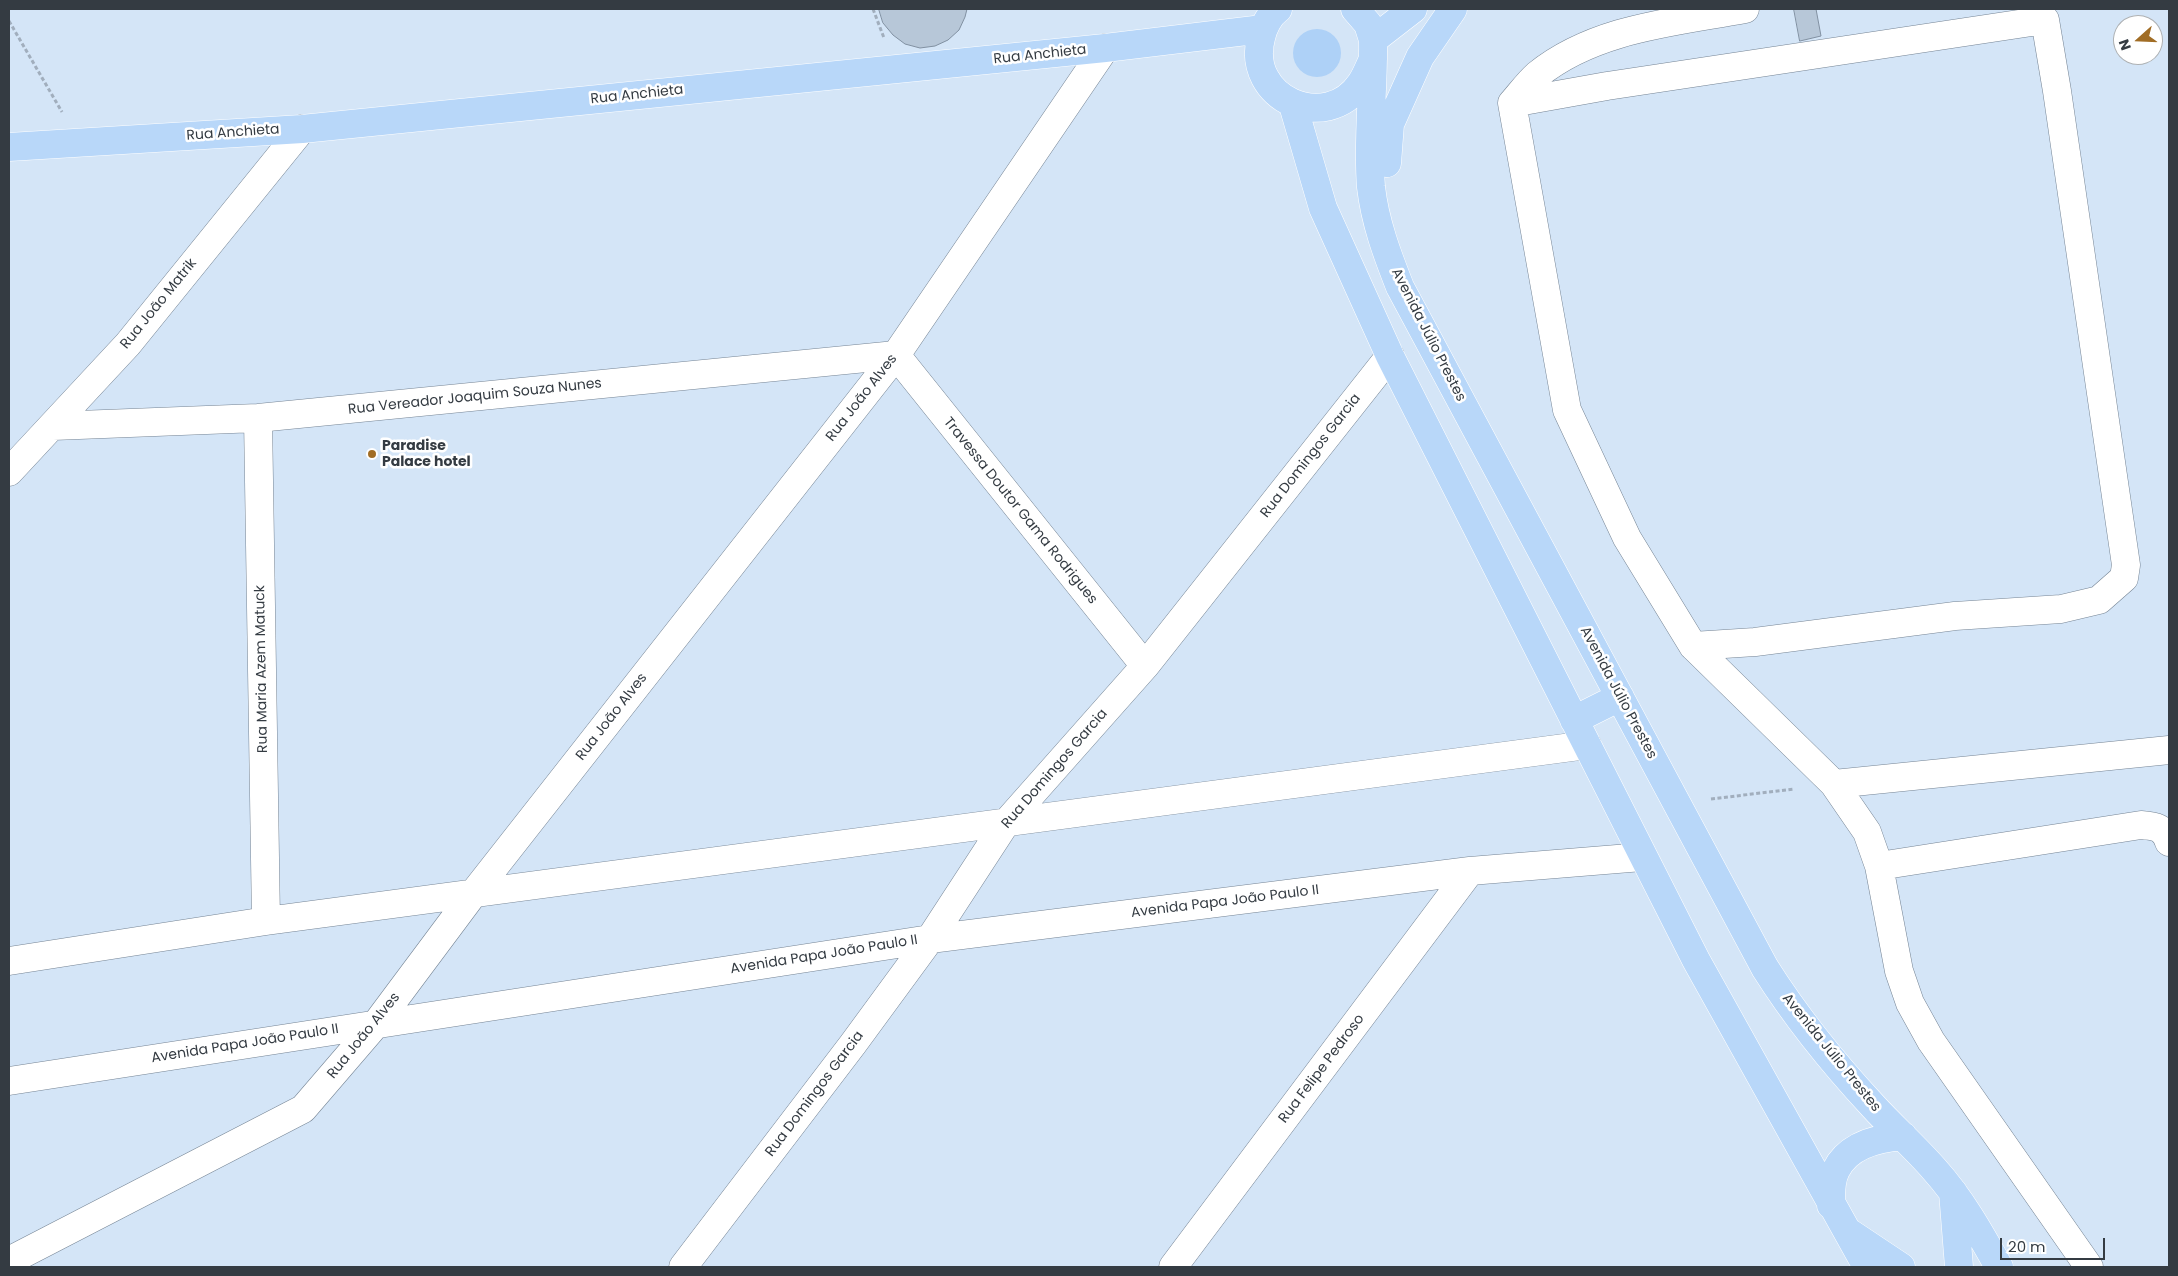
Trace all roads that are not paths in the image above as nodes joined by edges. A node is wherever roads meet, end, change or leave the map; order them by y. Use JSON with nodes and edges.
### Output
{"nodes":[{"id":1,"x":1355,"y":9,"type":"edge"},
{"id":2,"x":1413,"y":9,"type":"edge"},
{"id":3,"x":1453,"y":9,"type":"edge"},
{"id":4,"x":1746,"y":9,"type":"edge"},
{"id":5,"x":2040,"y":14,"type":"edge"},
{"id":6,"x":1270,"y":19,"type":"edge"},
{"id":7,"x":1105,"y":48,"type":"junction"},
{"id":8,"x":1374,"y":49,"type":"junction"},
{"id":9,"x":1512,"y":103,"type":"junction"},
{"id":10,"x":1293,"y":105,"type":"junction"},
{"id":11,"x":302,"y":129,"type":"junction"},
{"id":12,"x":9,"y":148,"type":"edge"},
{"id":13,"x":1400,"y":287,"type":"junction"},
{"id":14,"x":896,"y":355,"type":"junction"},
{"id":15,"x":1390,"y":356,"type":"junction"},
{"id":16,"x":258,"y":418,"type":"junction"},
{"id":17,"x":53,"y":426,"type":"junction"},
{"id":18,"x":9,"y":472,"type":"edge"},
{"id":19,"x":1693,"y":646,"type":"junction"},
{"id":20,"x":1144,"y":666,"type":"junction"},
{"id":21,"x":1620,"y":697,"type":"junction"},
{"id":22,"x":1574,"y":720,"type":"junction"},
{"id":23,"x":1587,"y":745,"type":"junction"},
{"id":24,"x":2169,"y":750,"type":"edge"},
{"id":25,"x":1834,"y":784,"type":"junction"},
{"id":26,"x":1005,"y":824,"type":"junction"},
{"id":27,"x":2169,"y":842,"type":"edge"},
{"id":28,"x":1642,"y":856,"type":"junction"},
{"id":29,"x":1879,"y":866,"type":"junction"},
{"id":30,"x":1470,"y":871,"type":"junction"},
{"id":31,"x":473,"y":894,"type":"junction"},
{"id":32,"x":266,"y":921,"type":"junction"},
{"id":33,"x":930,"y":939,"type":"junction"},
{"id":34,"x":9,"y":961,"type":"edge"},
{"id":35,"x":376,"y":1024,"type":"junction"},
{"id":36,"x":9,"y":1081,"type":"edge"},
{"id":37,"x":1903,"y":1136,"type":"junction"},
{"id":38,"x":1953,"y":1192,"type":"junction"},
{"id":39,"x":1831,"y":1205,"type":"junction"},
{"id":40,"x":1846,"y":1231,"type":"junction"},
{"id":41,"x":9,"y":1262,"type":"edge"},
{"id":42,"x":683,"y":1267,"type":"edge"},
{"id":43,"x":1173,"y":1267,"type":"edge"},
{"id":44,"x":1867,"y":1267,"type":"edge"},
{"id":45,"x":1901,"y":1267,"type":"edge"},
{"id":46,"x":1959,"y":1267,"type":"edge"},
{"id":47,"x":2000,"y":1267,"type":"edge"},
{"id":48,"x":2089,"y":1267,"type":"edge"}],
"edges":[{"from":1,"to":8,"type":"main road"},
{"from":2,"to":8,"type":"main road"},
{"from":3,"to":13,"type":"main road"},
{"from":4,"to":9,"type":"street"},
{"from":5,"to":9,"type":"street"},
{"from":5,"to":19,"type":"street"},
{"from":6,"to":7,"type":"main road","name":"Rua Anchieta"},
{"from":6,"to":10,"type":"main road"},
{"from":7,"to":11,"type":"main road","name":"Rua Anchieta"},
{"from":7,"to":14,"type":"street","name":"Rua João Alves"},
{"from":8,"to":10,"type":"main road"},
{"from":8,"to":13,"type":"main road","name":"Avenida Júlio Prestes"},
{"from":9,"to":19,"type":"street"},
{"from":10,"to":15,"type":"main road"},
{"from":11,"to":12,"type":"main road","name":"Rua Anchieta"},
{"from":11,"to":17,"type":"street","name":"Rua João Matrik"},
{"from":13,"to":21,"type":"main road","name":"Avenida Júlio Prestes"},
{"from":14,"to":16,"type":"street","name":"Rua Vereador Joaquim Souza Nunes"},
{"from":14,"to":20,"type":"street","name":"Travessa Doutor Gama Rodrigues"},
{"from":14,"to":31,"type":"street","name":"Rua João Alves"},
{"from":15,"to":20,"type":"street","name":"Rua Domingos Garcia"},
{"from":15,"to":22,"type":"main road"},
{"from":16,"to":17,"type":"street","name":"Rua Vereador Joaquim Souza Nunes"},
{"from":16,"to":32,"type":"street","name":"Rua Maria Azem Matuck"},
{"from":17,"to":18,"type":"street","name":"Rua João Matrik"},
{"from":19,"to":25,"type":"street"},
{"from":20,"to":26,"type":"street","name":"Rua Domingos Garcia"},
{"from":21,"to":22,"type":"main road"},
{"from":21,"to":37,"type":"main road","name":"Avenida Júlio Prestes"},
{"from":22,"to":23,"type":"main road"},
{"from":23,"to":26,"type":"street"},
{"from":23,"to":28,"type":"main road"},
{"from":24,"to":25,"type":"street"},
{"from":25,"to":29,"type":"street"},
{"from":26,"to":31,"type":"street"},
{"from":26,"to":33,"type":"street","name":"Rua Domingos Garcia"},
{"from":27,"to":29,"type":"street"},
{"from":28,"to":30,"type":"street","name":"Avenida Papa João Paulo II"},
{"from":28,"to":39,"type":"main road"},
{"from":29,"to":48,"type":"street"},
{"from":30,"to":33,"type":"street","name":"Avenida Papa João Paulo II"},
{"from":30,"to":43,"type":"street","name":"Rua Felipe Pedroso"},
{"from":31,"to":32,"type":"street"},
{"from":31,"to":35,"type":"street","name":"Rua João Alves"},
{"from":32,"to":34,"type":"street"},
{"from":33,"to":35,"type":"street","name":"Avenida Papa João Paulo II"},
{"from":33,"to":42,"type":"street","name":"Rua Domingos Garcia"},
{"from":35,"to":36,"type":"street","name":"Avenida Papa João Paulo II"},
{"from":35,"to":41,"type":"street","name":"Rua João Alves"},
{"from":37,"to":38,"type":"main road","name":"Avenida Júlio Prestes"},
{"from":37,"to":39,"type":"main road"},
{"from":38,"to":46,"type":"main road"},
{"from":38,"to":47,"type":"main road","name":"Avenida Júlio Prestes"},
{"from":39,"to":40,"type":"main road"},
{"from":40,"to":44,"type":"main road"},
{"from":40,"to":45,"type":"main road"}]}
